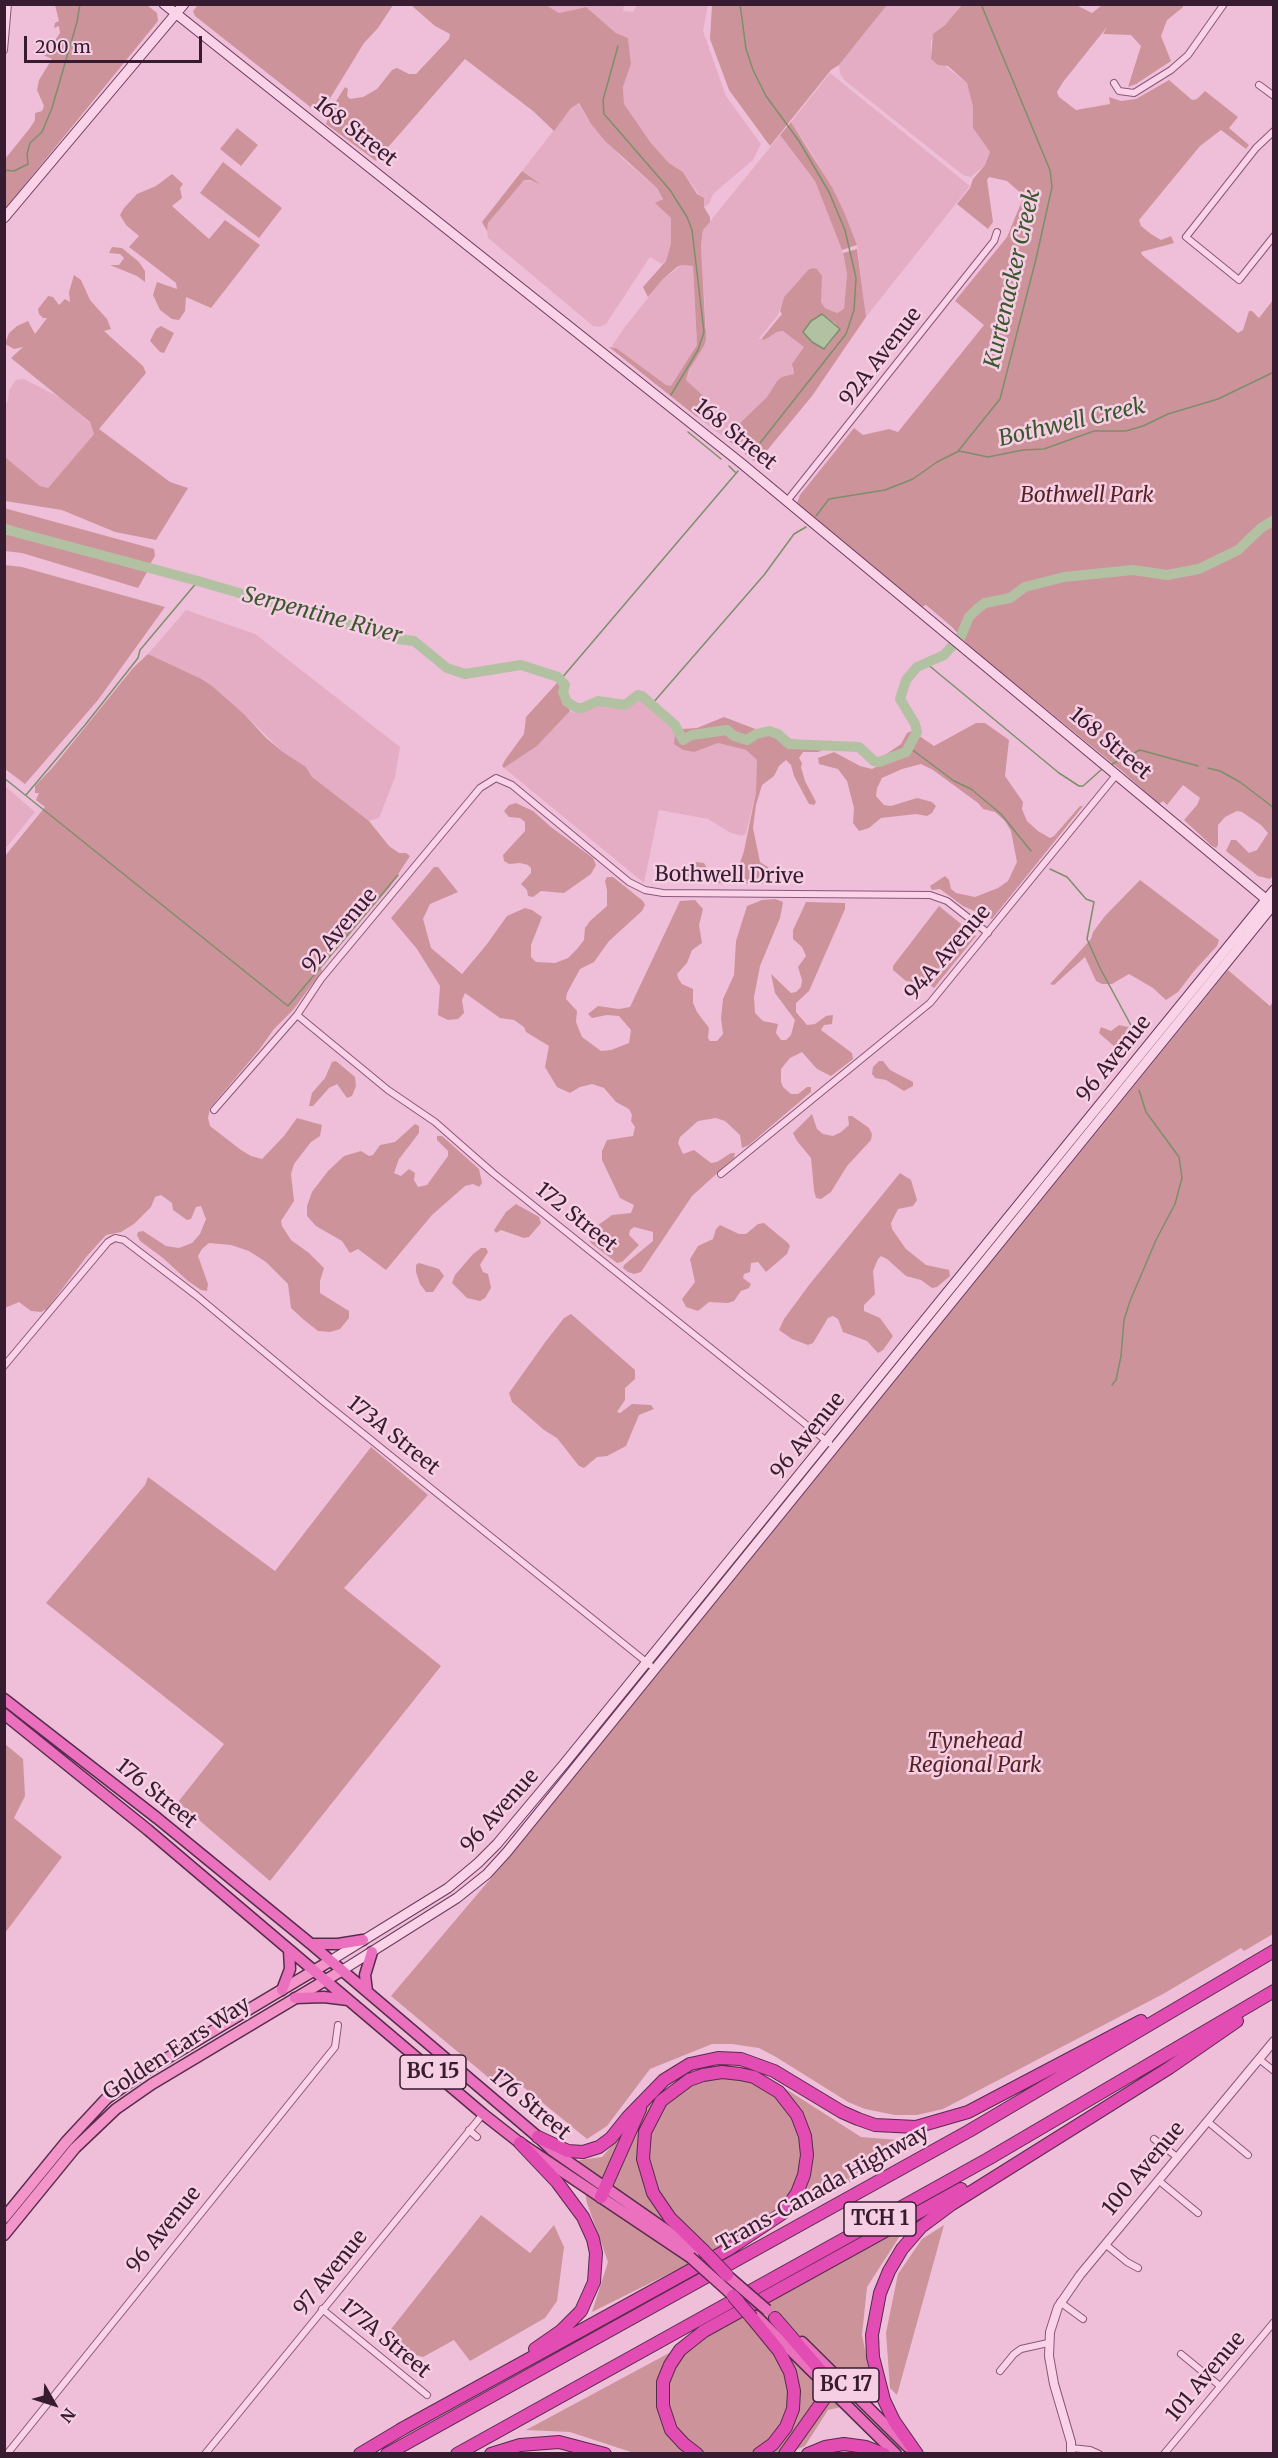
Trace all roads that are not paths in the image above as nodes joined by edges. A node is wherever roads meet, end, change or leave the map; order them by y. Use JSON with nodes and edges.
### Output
{"nodes":[{"id":1,"x":8,"y":4,"type":"edge"},
{"id":2,"x":164,"y":4,"type":"edge"},
{"id":3,"x":184,"y":4,"type":"edge"},
{"id":4,"x":1224,"y":4,"type":"edge"},
{"id":5,"x":7,"y":14,"type":"edge"},
{"id":6,"x":176,"y":15,"type":"junction"},
{"id":7,"x":4,"y":50,"type":"edge"},
{"id":8,"x":1114,"y":83,"type":"dead end"},
{"id":9,"x":1259,"y":85,"type":"dead end"},
{"id":10,"x":1274,"y":96,"type":"edge"},
{"id":11,"x":1274,"y":131,"type":"edge"},
{"id":12,"x":4,"y":218,"type":"edge"},
{"id":13,"x":997,"y":232,"type":"dead end"},
{"id":14,"x":1274,"y":236,"type":"edge"},
{"id":15,"x":788,"y":501,"type":"junction"},
{"id":16,"x":1117,"y":774,"type":"junction"},
{"id":17,"x":496,"y":778,"type":"joint"},
{"id":18,"x":1274,"y":890,"type":"edge"},
{"id":19,"x":1272,"y":903,"type":"edge"},
{"id":20,"x":988,"y":933,"type":"junction"},
{"id":21,"x":297,"y":1015,"type":"junction"},
{"id":22,"x":214,"y":1110,"type":"dead end"},
{"id":23,"x":722,"y":1174,"type":"dead end"},
{"id":24,"x":4,"y":1366,"type":"edge"},
{"id":25,"x":830,"y":1444,"type":"junction"},
{"id":26,"x":647,"y":1663,"type":"junction"},
{"id":27,"x":655,"y":1669,"type":"junction"},
{"id":28,"x":4,"y":1699,"type":"edge"},
{"id":29,"x":4,"y":1714,"type":"edge"},
{"id":30,"x":363,"y":1940,"type":"junction"},
{"id":31,"x":311,"y":1944,"type":"junction"},
{"id":32,"x":290,"y":1950,"type":"junction"},
{"id":33,"x":1274,"y":1951,"type":"edge"},
{"id":34,"x":372,"y":1952,"type":"junction"},
{"id":35,"x":330,"y":1961,"type":"junction"},
{"id":36,"x":314,"y":1971,"type":"junction"},
{"id":37,"x":341,"y":1971,"type":"junction"},
{"id":38,"x":324,"y":1980,"type":"junction"},
{"id":39,"x":1223,"y":1981,"type":"junction"},
{"id":40,"x":282,"y":1990,"type":"junction"},
{"id":41,"x":1274,"y":1991,"type":"edge"},
{"id":42,"x":367,"y":1992,"type":"junction"},
{"id":43,"x":1274,"y":1997,"type":"edge"},
{"id":44,"x":295,"y":1998,"type":"junction"},
{"id":45,"x":348,"y":2000,"type":"junction"},
{"id":46,"x":338,"y":2025,"type":"dead end"},
{"id":47,"x":1274,"y":2041,"type":"edge"},
{"id":48,"x":1258,"y":2059,"type":"junction"},
{"id":49,"x":1274,"y":2071,"type":"edge"},
{"id":50,"x":650,"y":2092,"type":"junction"},
{"id":51,"x":483,"y":2114,"type":"junction"},
{"id":52,"x":1207,"y":2121,"type":"junction"},
{"id":53,"x":1074,"y":2125,"type":"junction"},
{"id":54,"x":469,"y":2130,"type":"junction"},
{"id":55,"x":538,"y":2136,"type":"junction"},
{"id":56,"x":477,"y":2137,"type":"dead end"},
{"id":57,"x":1154,"y":2139,"type":"dead end"},
{"id":58,"x":520,"y":2143,"type":"junction"},
{"id":59,"x":1248,"y":2155,"type":"dead end"},
{"id":60,"x":1177,"y":2157,"type":"junction"},
{"id":61,"x":1158,"y":2180,"type":"junction"},
{"id":62,"x":603,"y":2193,"type":"junction"},
{"id":63,"x":1198,"y":2213,"type":"dead end"},
{"id":64,"x":4,"y":2218,"type":"edge"},
{"id":65,"x":4,"y":2235,"type":"edge"},
{"id":66,"x":1105,"y":2244,"type":"junction"},
{"id":67,"x":697,"y":2253,"type":"junction"},
{"id":68,"x":1138,"y":2268,"type":"dead end"},
{"id":69,"x":727,"y":2275,"type":"joint"},
{"id":70,"x":734,"y":2296,"type":"joint"},
{"id":71,"x":1060,"y":2302,"type":"junction"},
{"id":72,"x":322,"y":2308,"type":"junction"},
{"id":73,"x":763,"y":2316,"type":"junction"},
{"id":74,"x":1083,"y":2319,"type":"dead end"},
{"id":75,"x":1274,"y":2322,"type":"edge"},
{"id":76,"x":1048,"y":2343,"type":"junction"},
{"id":77,"x":1182,"y":2354,"type":"dead end"},
{"id":78,"x":1000,"y":2371,"type":"dead end"},
{"id":79,"x":1220,"y":2386,"type":"junction"},
{"id":80,"x":828,"y":2387,"type":"junction"},
{"id":81,"x":427,"y":2395,"type":"dead end"},
{"id":82,"x":400,"y":2430,"type":"junction"},
{"id":83,"x":1071,"y":2451,"type":"edge"},
{"id":84,"x":7,"y":2454,"type":"edge"},
{"id":85,"x":206,"y":2454,"type":"edge"},
{"id":86,"x":360,"y":2454,"type":"edge"},
{"id":87,"x":387,"y":2454,"type":"edge"},
{"id":88,"x":457,"y":2454,"type":"edge"},
{"id":89,"x":491,"y":2454,"type":"edge"},
{"id":90,"x":605,"y":2454,"type":"edge"},
{"id":91,"x":697,"y":2454,"type":"edge"},
{"id":92,"x":759,"y":2454,"type":"edge"},
{"id":93,"x":784,"y":2454,"type":"edge"},
{"id":94,"x":807,"y":2454,"type":"edge"},
{"id":95,"x":884,"y":2454,"type":"edge"},
{"id":96,"x":896,"y":2454,"type":"edge"},
{"id":97,"x":916,"y":2454,"type":"edge"},
{"id":98,"x":1099,"y":2454,"type":"edge"},
{"id":99,"x":1164,"y":2454,"type":"edge"}],
"edges":[{"from":1,"to":5,"type":"street"},
{"from":2,"to":6,"type":"main road","name":"168 Street"},
{"from":3,"to":6,"type":"main road"},
{"from":4,"to":8,"type":"street"},
{"from":5,"to":7,"type":"street"},
{"from":6,"to":12,"type":"main road"},
{"from":6,"to":15,"type":"main road","name":"168 Street"},
{"from":9,"to":10,"type":"street"},
{"from":11,"to":14,"type":"street"},
{"from":13,"to":15,"type":"street","name":"92A Avenue"},
{"from":15,"to":16,"type":"main road","name":"168 Street"},
{"from":16,"to":19,"type":"main road","name":"168 Street"},
{"from":16,"to":20,"type":"street","name":"94A Avenue"},
{"from":17,"to":20,"type":"street","name":"Bothwell Drive"},
{"from":17,"to":21,"type":"street","name":"92 Avenue"},
{"from":18,"to":19,"type":"main road","name":"96 Avenue"},
{"from":19,"to":25,"type":"main road","name":"96 Avenue"},
{"from":20,"to":23,"type":"street","name":"94A Avenue"},
{"from":21,"to":22,"type":"street","name":"92 Avenue"},
{"from":21,"to":25,"type":"street","name":"172 Street"},
{"from":24,"to":26,"type":"street","name":"173A Street"},
{"from":25,"to":26,"type":"main road","name":"96 Avenue"},
{"from":25,"to":27,"type":"main road","name":"96 Avenue"},
{"from":26,"to":27,"type":"street","name":"173A Street"},
{"from":26,"to":30,"type":"main road","name":"96 Avenue"},
{"from":27,"to":34,"type":"main road","name":"96 Avenue"},
{"from":28,"to":31,"type":"highway","name":"176 Street","number":"BC 15"},
{"from":29,"to":32,"type":"highway","name":"176 Street","number":"BC 15"},
{"from":30,"to":31,"type":"highway"},
{"from":30,"to":35,"type":"main road","name":"96 Avenue"},
{"from":31,"to":35,"type":"highway","name":"176 Street","number":"BC 15"},
{"from":32,"to":36,"type":"highway","name":"176 Street","number":"BC 15"},
{"from":32,"to":40,"type":"highway"},
{"from":33,"to":39,"type":"highway","name":"Trans-Canada Highway","number":"TCH 1"},
{"from":34,"to":37,"type":"main road","name":"96 Avenue"},
{"from":34,"to":42,"type":"highway"},
{"from":35,"to":36,"type":"main road","name":"Golden Ears Way"},
{"from":35,"to":37,"type":"highway","name":"176 Street","number":"BC 15"},
{"from":36,"to":38,"type":"highway","name":"176 Street","number":"BC 15"},
{"from":36,"to":40,"type":"main road","name":"Golden Ears Way"},
{"from":37,"to":38,"type":"main road","name":"Golden Ears Way"},
{"from":37,"to":42,"type":"highway","name":"176 Street","number":"BC 15"},
{"from":38,"to":44,"type":"main road","name":"Golden Ears Way"},
{"from":38,"to":45,"type":"highway","name":"176 Street","number":"BC 15"},
{"from":39,"to":50,"type":"highway"},
{"from":39,"to":87,"type":"highway","name":"Trans-Canada Highway","number":"TCH 1"},
{"from":40,"to":64,"type":"main road","name":"Golden Ears Way"},
{"from":41,"to":88,"type":"highway","number":"TCH 1"},
{"from":42,"to":55,"type":"highway","name":"176 Street","number":"BC 15"},
{"from":43,"to":53,"type":"highway"},
{"from":44,"to":45,"type":"highway"},
{"from":44,"to":65,"type":"main road","name":"Golden Ears Way"},
{"from":45,"to":51,"type":"highway","name":"176 Street","number":"BC 15"},
{"from":46,"to":84,"type":"street","name":"96 Avenue"},
{"from":47,"to":48,"type":"street","name":"100 Avenue"},
{"from":48,"to":49,"type":"street"},
{"from":48,"to":52,"type":"street","name":"100 Avenue"},
{"from":50,"to":55,"type":"highway"},
{"from":50,"to":62,"type":"highway"},
{"from":51,"to":54,"type":"street","name":"97 Avenue"},
{"from":51,"to":58,"type":"highway","name":"176 Street","number":"BC 15"},
{"from":52,"to":59,"type":"street"},
{"from":52,"to":60,"type":"street","name":"100 Avenue"},
{"from":53,"to":91,"type":"highway"},
{"from":53,"to":97,"type":"highway"},
{"from":54,"to":56,"type":"street"},
{"from":54,"to":72,"type":"street","name":"97 Avenue"},
{"from":55,"to":62,"type":"highway","name":"176 Street","number":"BC 15"},
{"from":57,"to":60,"type":"street"},
{"from":58,"to":62,"type":"highway","name":"176 Street","number":"BC 15"},
{"from":58,"to":82,"type":"highway"},
{"from":60,"to":61,"type":"street","name":"100 Avenue"},
{"from":61,"to":63,"type":"street"},
{"from":61,"to":66,"type":"street","name":"100 Avenue"},
{"from":62,"to":67,"type":"highway","name":"176 Street","number":"BC 15"},
{"from":66,"to":68,"type":"street"},
{"from":66,"to":71,"type":"street","name":"100 Avenue"},
{"from":67,"to":69,"type":"highway","bridge":true},
{"from":67,"to":70,"type":"highway","name":"176 Street","number":"BC 15","bridge":true},
{"from":67,"to":82,"type":"highway"},
{"from":69,"to":73,"type":"highway","bridge":true},
{"from":70,"to":73,"type":"highway","bridge":true},
{"from":71,"to":74,"type":"street"},
{"from":71,"to":76,"type":"street","name":"100 Avenue"},
{"from":72,"to":81,"type":"street","name":"177A Street"},
{"from":72,"to":85,"type":"street","name":"97 Avenue"},
{"from":73,"to":80,"type":"highway","number":"BC 17"},
{"from":73,"to":80,"type":"highway"},
{"from":73,"to":92,"type":"highway"},
{"from":73,"to":97,"type":"highway","number":"BC 17"},
{"from":75,"to":79,"type":"street","name":"101 Avenue"},
{"from":76,"to":78,"type":"street"},
{"from":76,"to":83,"type":"street"},
{"from":77,"to":79,"type":"street"},
{"from":79,"to":99,"type":"street","name":"101 Avenue"},
{"from":80,"to":93,"type":"highway"},
{"from":80,"to":96,"type":"highway","number":"BC 17"},
{"from":82,"to":86,"type":"highway"},
{"from":83,"to":98,"type":"street"},
{"from":89,"to":90,"type":"highway"},
{"from":94,"to":95,"type":"highway"}]}
